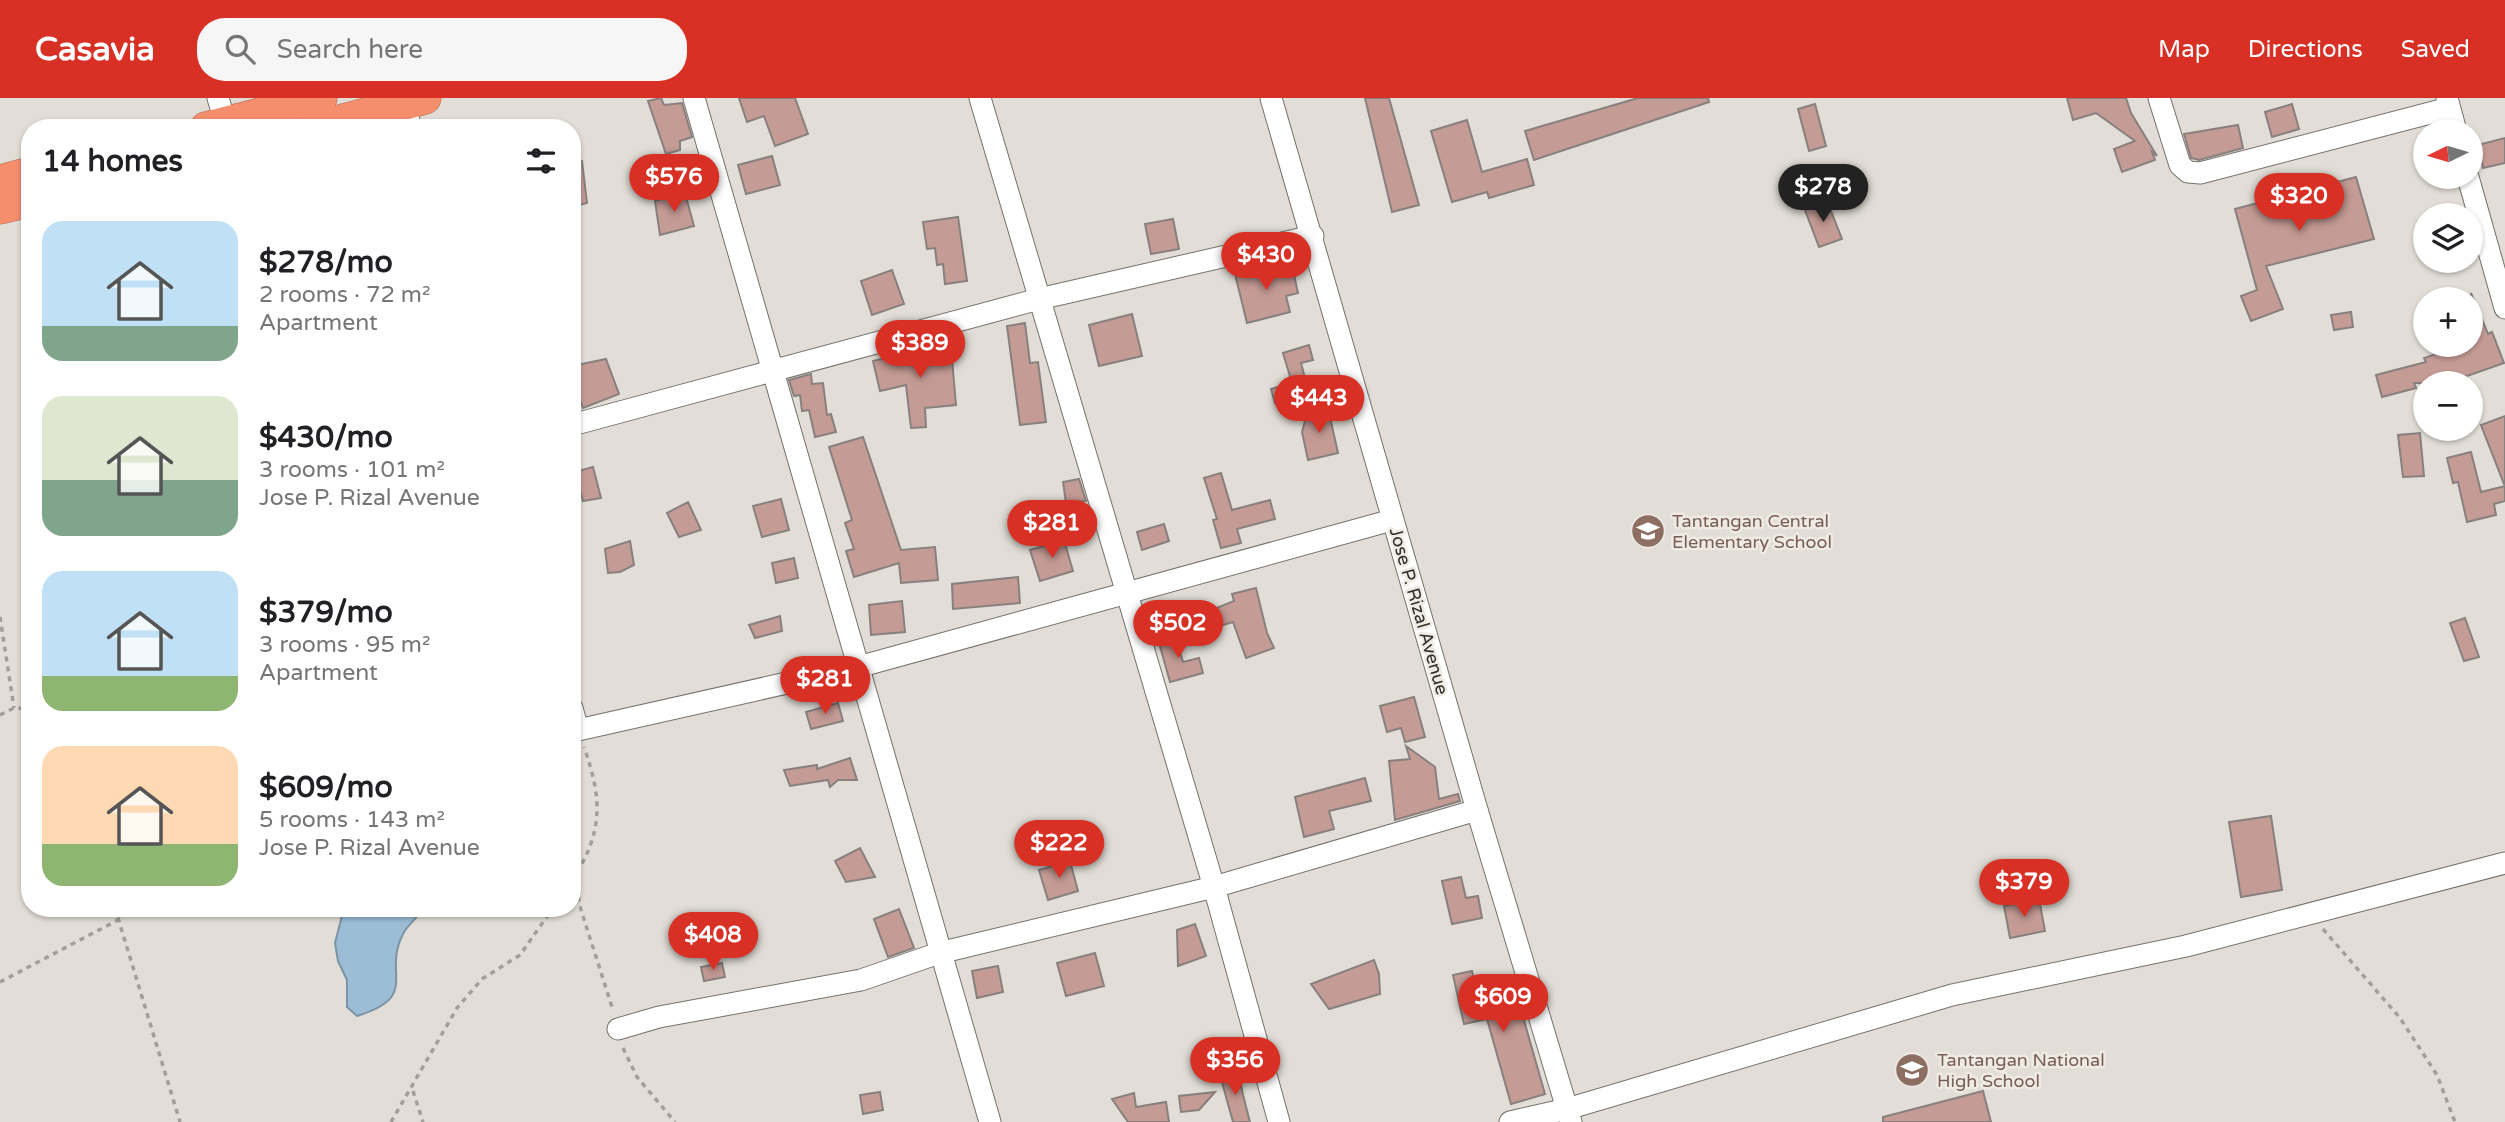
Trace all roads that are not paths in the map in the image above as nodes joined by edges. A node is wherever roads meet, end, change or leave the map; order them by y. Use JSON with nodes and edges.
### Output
{"nodes":[{"id":1,"x":321,"y":98,"type":"edge"},
{"id":2,"x":694,"y":98,"type":"edge"},
{"id":3,"x":981,"y":98,"type":"edge"},
{"id":4,"x":1271,"y":98,"type":"edge"},
{"id":5,"x":2159,"y":98,"type":"edge"},
{"id":6,"x":2448,"y":103,"type":"edge"},
{"id":7,"x":413,"y":110,"type":"edge"},
{"id":8,"x":291,"y":117,"type":"edge"},
{"id":9,"x":219,"y":119,"type":"edge"},
{"id":10,"x":364,"y":119,"type":"edge"},
{"id":11,"x":21,"y":175,"type":"edge"},
{"id":12,"x":0,"y":181,"type":"edge"},
{"id":13,"x":2473,"y":189,"type":"edge"},
{"id":14,"x":21,"y":203,"type":"edge"},
{"id":15,"x":0,"y":208,"type":"edge"},
{"id":16,"x":1313,"y":236,"type":"junction"},
{"id":17,"x":2495,"y":242,"type":"edge"},
{"id":18,"x":1039,"y":299,"type":"junction"},
{"id":19,"x":2505,"y":308,"type":"edge"},
{"id":20,"x":771,"y":372,"type":"junction"},
{"id":21,"x":581,"y":423,"type":"edge"},
{"id":22,"x":1392,"y":520,"type":"junction"},
{"id":23,"x":1127,"y":593,"type":"junction"},
{"id":24,"x":858,"y":667,"type":"junction"},
{"id":25,"x":581,"y":729,"type":"edge"},
{"id":26,"x":1477,"y":810,"type":"junction"},
{"id":27,"x":2505,"y":863,"type":"edge"},
{"id":28,"x":1214,"y":887,"type":"junction"},
{"id":29,"x":939,"y":953,"type":"junction"},
{"id":30,"x":618,"y":1029,"type":"road end"},
{"id":31,"x":1569,"y":1115,"type":"edge"},
{"id":32,"x":990,"y":1122,"type":"edge"},
{"id":33,"x":1279,"y":1122,"type":"edge"},
{"id":34,"x":1510,"y":1122,"type":"edge"}],
"edges":[{"from":1,"to":8,"type":"highway"},
{"from":2,"to":20,"type":"street"},
{"from":3,"to":18,"type":"street"},
{"from":4,"to":16,"type":"street","name":"Jose P. Rizal Avenue"},
{"from":5,"to":6,"type":"street"},
{"from":7,"to":10,"type":"highway"},
{"from":8,"to":9,"type":"highway"},
{"from":11,"to":12,"type":"highway"},
{"from":13,"to":17,"type":"street"},
{"from":14,"to":15,"type":"highway"},
{"from":16,"to":18,"type":"street"},
{"from":16,"to":22,"type":"street","name":"Jose P. Rizal Avenue"},
{"from":17,"to":19,"type":"street"},
{"from":18,"to":20,"type":"street"},
{"from":18,"to":23,"type":"street"},
{"from":20,"to":21,"type":"street"},
{"from":20,"to":24,"type":"street"},
{"from":22,"to":23,"type":"street"},
{"from":22,"to":26,"type":"street","name":"Jose P. Rizal Avenue"},
{"from":23,"to":24,"type":"street"},
{"from":23,"to":28,"type":"street"},
{"from":24,"to":25,"type":"street"},
{"from":24,"to":29,"type":"street"},
{"from":26,"to":28,"type":"street"},
{"from":26,"to":31,"type":"street","name":"Jose P. Rizal Avenue"},
{"from":27,"to":31,"type":"street"},
{"from":28,"to":29,"type":"street"},
{"from":28,"to":33,"type":"street"},
{"from":29,"to":30,"type":"street"},
{"from":29,"to":32,"type":"street"},
{"from":31,"to":34,"type":"street"}]}
